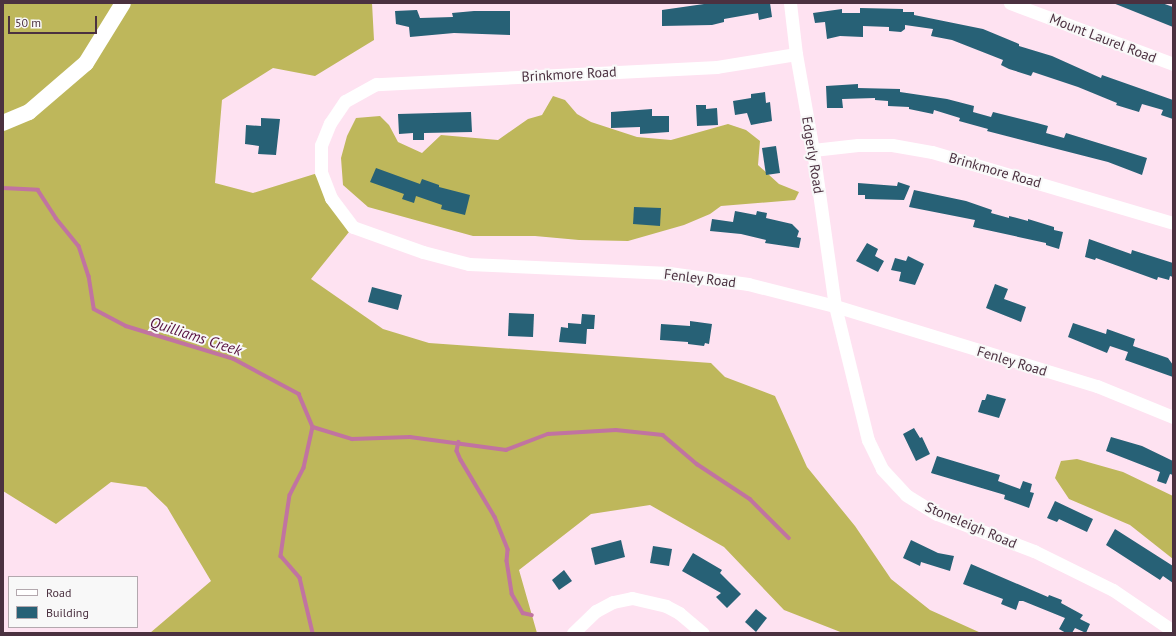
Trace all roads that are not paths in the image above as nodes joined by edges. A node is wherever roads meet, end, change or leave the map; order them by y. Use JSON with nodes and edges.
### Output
{"nodes":[{"id":1,"x":123,"y":3,"type":"edge"},
{"id":2,"x":790,"y":3,"type":"edge"},
{"id":3,"x":1010,"y":3,"type":"edge"},
{"id":4,"x":796,"y":54,"type":"junction"},
{"id":5,"x":1173,"y":64,"type":"edge"},
{"id":6,"x":345,"y":101,"type":"joint"},
{"id":7,"x":3,"y":123,"type":"edge"},
{"id":8,"x":813,"y":150,"type":"junction"},
{"id":9,"x":1173,"y":223,"type":"edge"},
{"id":10,"x":835,"y":306,"type":"junction"},
{"id":11,"x":1173,"y":417,"type":"edge"},
{"id":12,"x":1173,"y":631,"type":"edge"},
{"id":13,"x":574,"y":633,"type":"edge"},
{"id":14,"x":703,"y":633,"type":"edge"}],
"edges":[{"from":1,"to":7,"type":"street"},
{"from":2,"to":4,"type":"street","name":"Edgerly Road"},
{"from":3,"to":5,"type":"street","name":"Mount Laurel Road"},
{"from":4,"to":6,"type":"street","name":"Brinkmore Road"},
{"from":4,"to":8,"type":"street","name":"Edgerly Road"},
{"from":6,"to":10,"type":"street","name":"Fenley Road"},
{"from":8,"to":9,"type":"street","name":"Brinkmore Road"},
{"from":8,"to":10,"type":"street","name":"Edgerly Road"},
{"from":10,"to":11,"type":"street","name":"Fenley Road"},
{"from":10,"to":12,"type":"street","name":"Stoneleigh Road"},
{"from":13,"to":14,"type":"street"}]}
